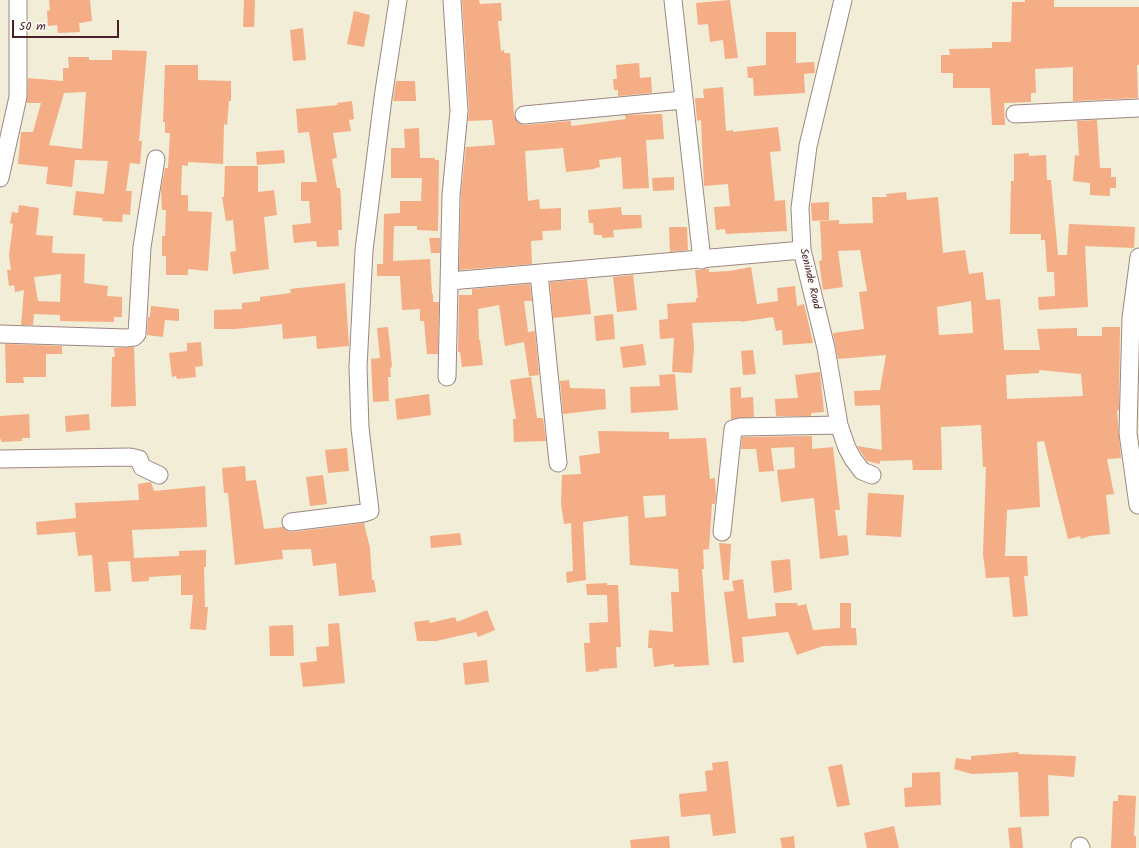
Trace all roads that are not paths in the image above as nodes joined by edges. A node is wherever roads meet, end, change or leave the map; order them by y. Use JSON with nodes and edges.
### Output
{"nodes":[{"id":1,"x":18,"y":0,"type":"edge"},
{"id":2,"x":398,"y":0,"type":"edge"},
{"id":3,"x":452,"y":0,"type":"edge"},
{"id":4,"x":672,"y":0,"type":"edge"},
{"id":5,"x":843,"y":0,"type":"edge"},
{"id":6,"x":683,"y":100,"type":"junction"},
{"id":7,"x":1139,"y":108,"type":"edge"},
{"id":8,"x":1015,"y":114,"type":"dead end"},
{"id":9,"x":524,"y":115,"type":"dead end"},
{"id":10,"x":156,"y":159,"type":"dead end"},
{"id":11,"x":0,"y":178,"type":"edge"},
{"id":12,"x":802,"y":250,"type":"junction"},
{"id":13,"x":1139,"y":257,"type":"edge"},
{"id":14,"x":702,"y":260,"type":"junction"},
{"id":15,"x":540,"y":274,"type":"junction"},
{"id":16,"x":450,"y":281,"type":"junction"},
{"id":17,"x":0,"y":334,"type":"edge"},
{"id":18,"x":448,"y":377,"type":"dead end"},
{"id":19,"x":839,"y":425,"type":"junction"},
{"id":20,"x":0,"y":459,"type":"edge"},
{"id":21,"x":558,"y":463,"type":"dead end"},
{"id":22,"x":159,"y":475,"type":"dead end"},
{"id":23,"x":872,"y":475,"type":"dead end"},
{"id":24,"x":1138,"y":506,"type":"dead end"},
{"id":25,"x":291,"y":522,"type":"dead end"},
{"id":26,"x":722,"y":532,"type":"dead end"}],
"edges":[{"from":1,"to":11,"type":"street"},
{"from":2,"to":25,"type":"street"},
{"from":3,"to":16,"type":"street"},
{"from":4,"to":6,"type":"street"},
{"from":5,"to":12,"type":"street","name":"Seninde Road"},
{"from":6,"to":9,"type":"street"},
{"from":6,"to":14,"type":"street"},
{"from":7,"to":8,"type":"street"},
{"from":10,"to":17,"type":"street"},
{"from":12,"to":14,"type":"street"},
{"from":12,"to":19,"type":"street","name":"Seninde Road"},
{"from":13,"to":24,"type":"street"},
{"from":14,"to":15,"type":"street"},
{"from":15,"to":16,"type":"street"},
{"from":15,"to":21,"type":"street"},
{"from":16,"to":18,"type":"street"},
{"from":19,"to":23,"type":"street","name":"Seninde Road"},
{"from":19,"to":26,"type":"street"},
{"from":20,"to":22,"type":"street"}]}
